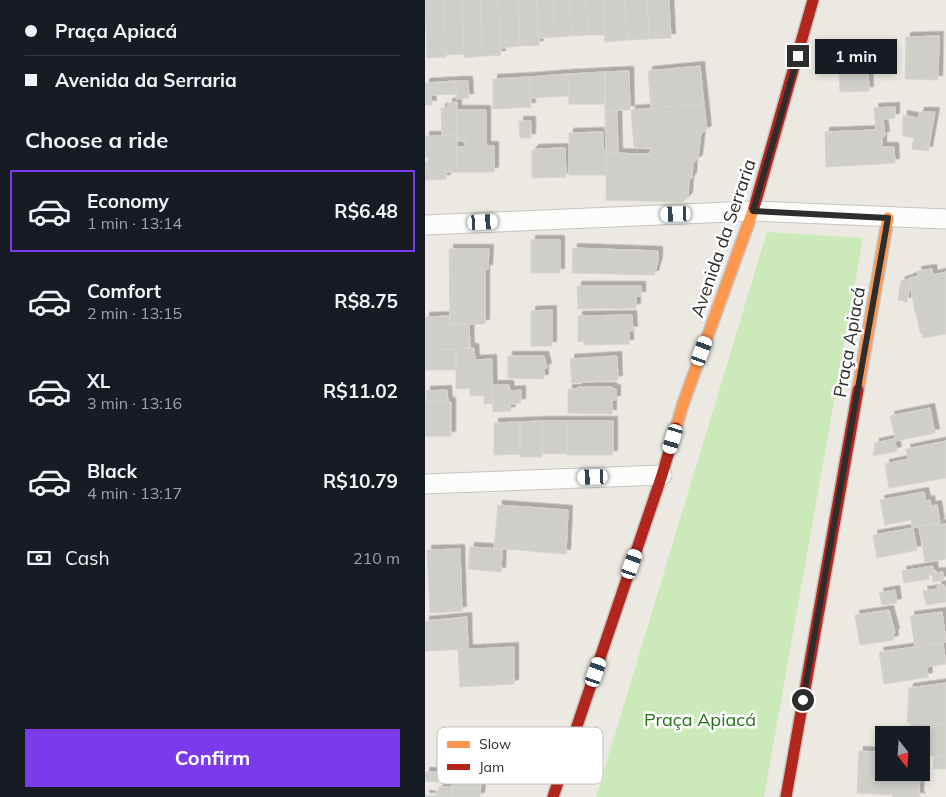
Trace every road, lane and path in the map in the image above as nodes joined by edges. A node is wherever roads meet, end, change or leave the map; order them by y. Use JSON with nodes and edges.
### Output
{"nodes":[{"id":1,"x":813,"y":0,"type":"edge"},
{"id":2,"x":753,"y":211,"type":"junction"},
{"id":3,"x":888,"y":218,"type":"junction"},
{"id":4,"x":946,"y":219,"type":"edge"},
{"id":5,"x":425,"y":224,"type":"edge"},
{"id":6,"x":662,"y":475,"type":"junction"},
{"id":7,"x":425,"y":484,"type":"edge"},
{"id":8,"x":577,"y":727,"type":"edge"},
{"id":9,"x":557,"y":784,"type":"edge"},
{"id":10,"x":553,"y":797,"type":"edge"},
{"id":11,"x":786,"y":797,"type":"edge"}],
"edges":[{"from":1,"to":2,"type":"main road","name":"Avenida da Serraria"},
{"from":2,"to":3,"type":"street"},
{"from":2,"to":5,"type":"street"},
{"from":2,"to":6,"type":"main road","name":"Avenida da Serraria"},
{"from":3,"to":4,"type":"street"},
{"from":3,"to":11,"type":"main road","name":"Praça Apiacá"},
{"from":6,"to":7,"type":"street"},
{"from":6,"to":8,"type":"main road","name":"Avenida da Serraria"},
{"from":9,"to":10,"type":"main road","name":"Avenida da Serraria"}]}
